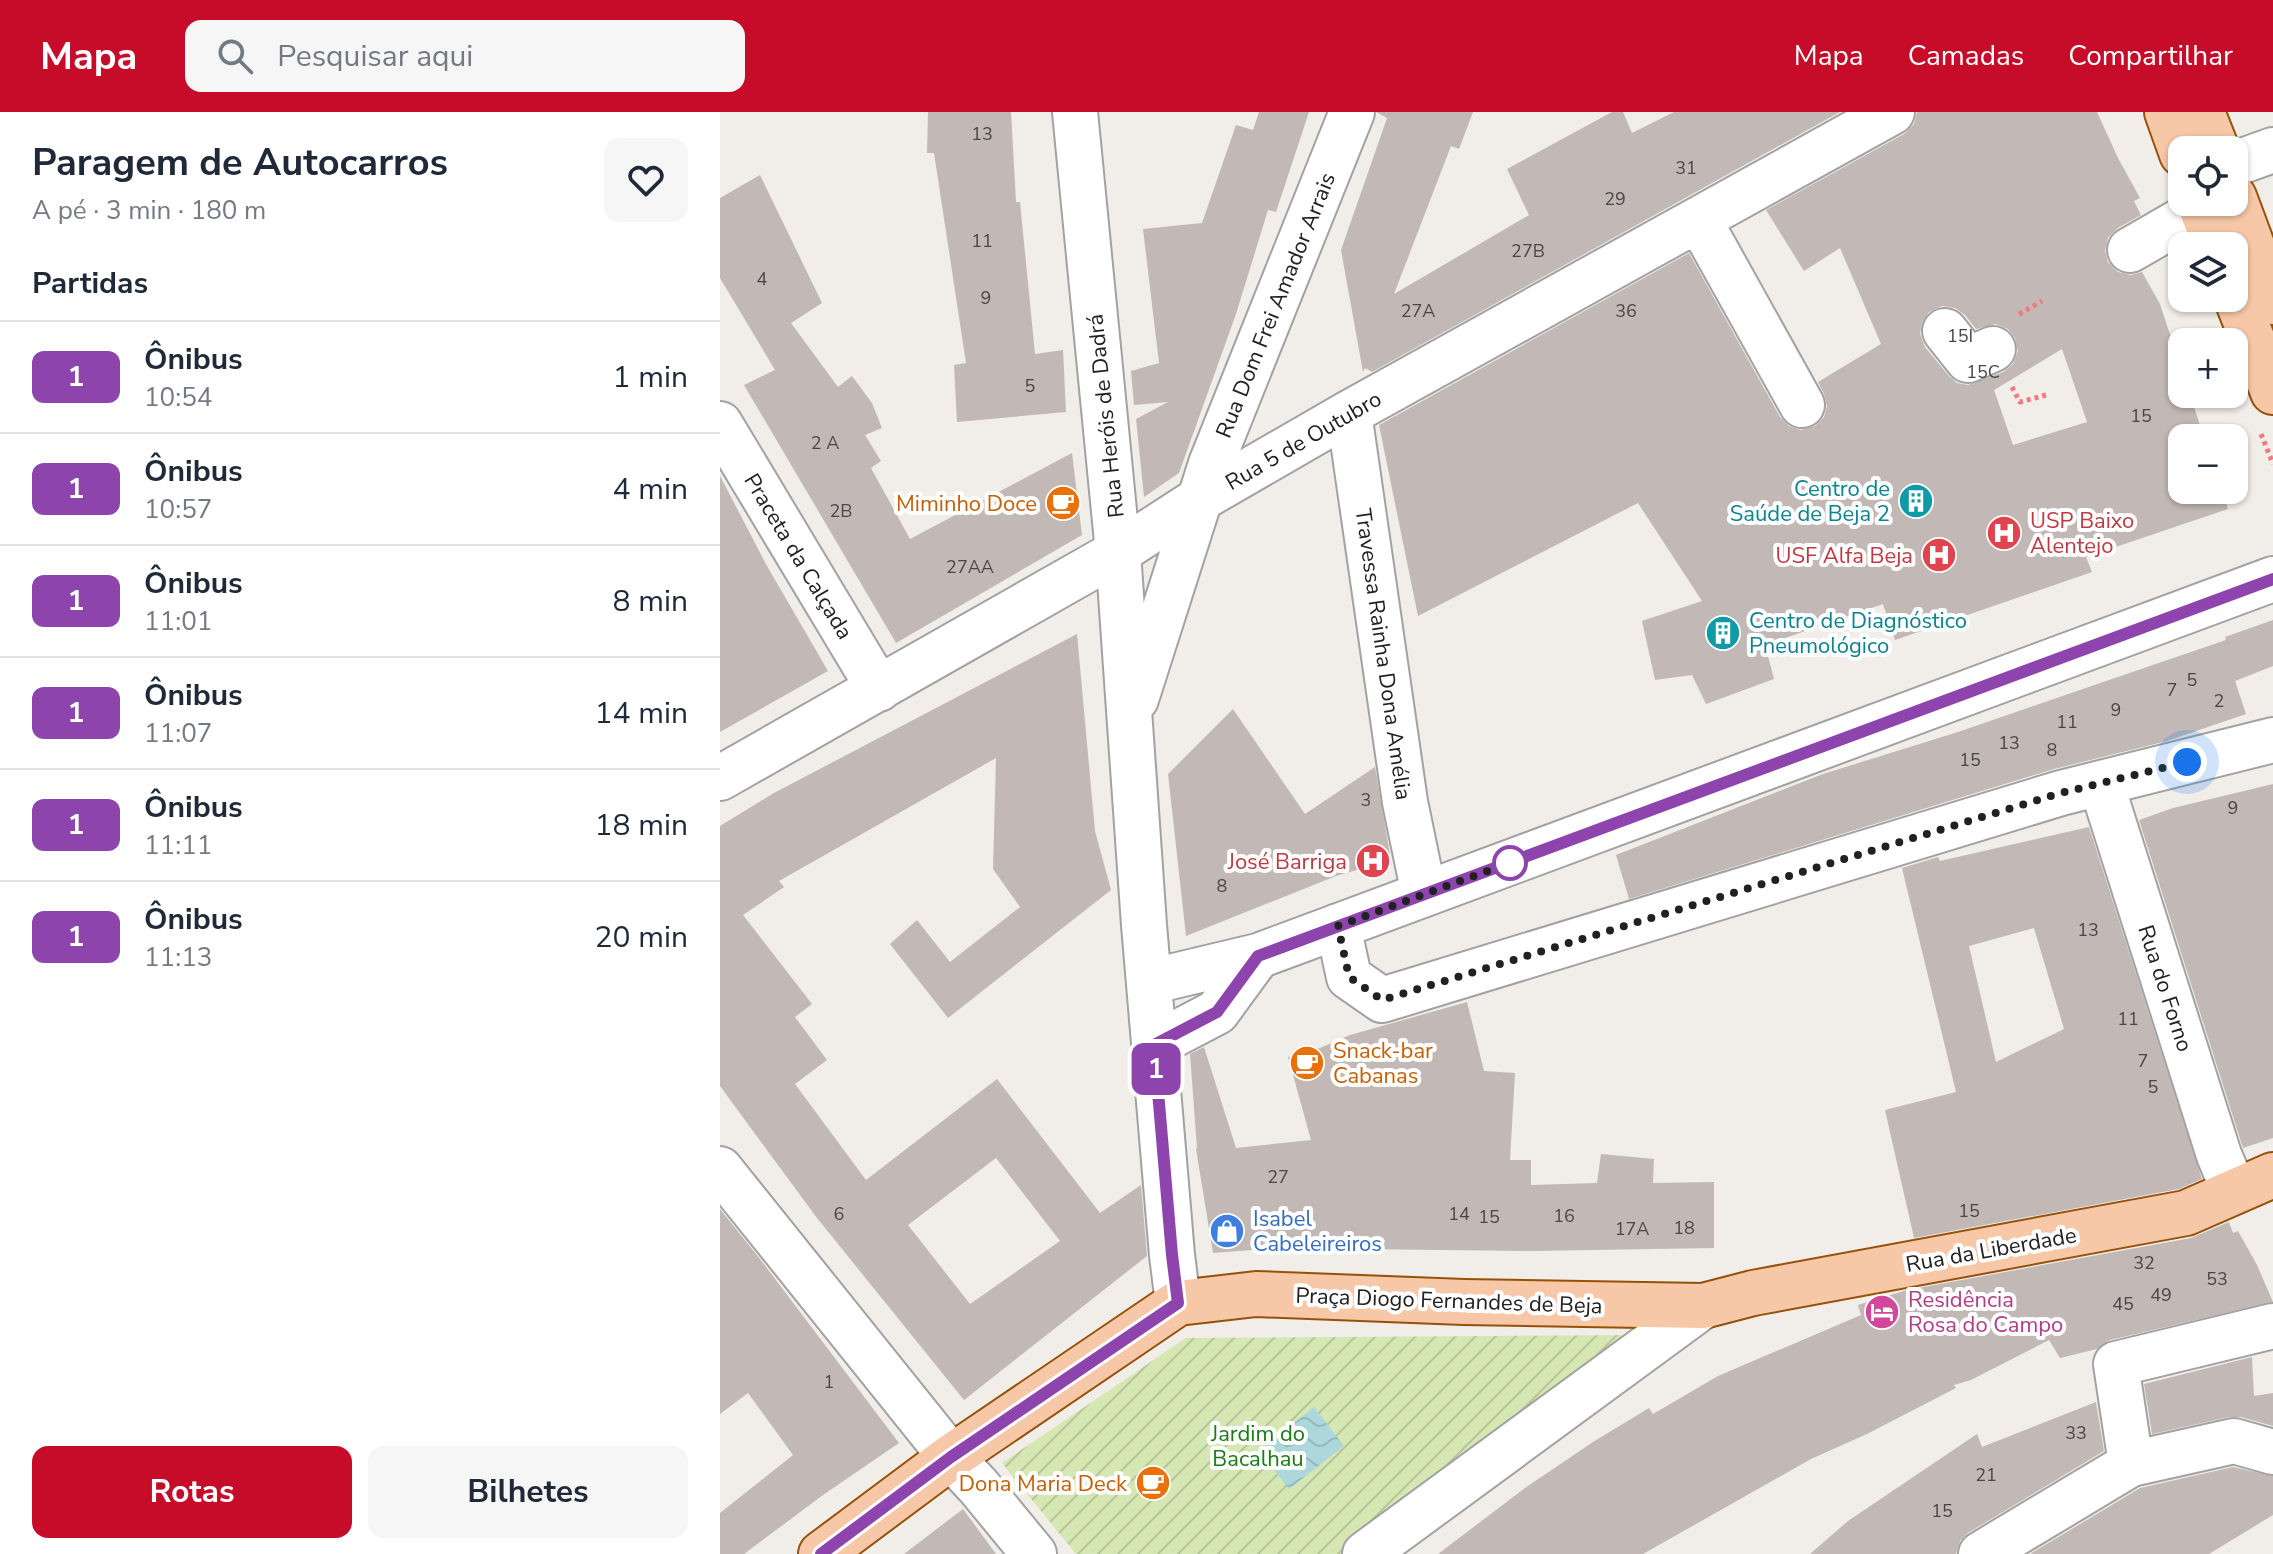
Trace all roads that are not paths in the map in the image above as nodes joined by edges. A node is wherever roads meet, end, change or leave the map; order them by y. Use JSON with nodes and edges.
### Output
{"nodes":[{"id":1,"x":1075,"y":112,"type":"edge"},
{"id":2,"x":1352,"y":112,"type":"edge"},
{"id":3,"x":1892,"y":112,"type":"edge"},
{"id":4,"x":2167,"y":112,"type":"edge"},
{"id":5,"x":2202,"y":112,"type":"edge"},
{"id":6,"x":2176,"y":136,"type":"edge"},
{"id":7,"x":2211,"y":136,"type":"edge"},
{"id":8,"x":2273,"y":150,"type":"edge"},
{"id":9,"x":2248,"y":159,"type":"edge"},
{"id":10,"x":2205,"y":216,"type":"edge"},
{"id":11,"x":2214,"y":216,"type":"edge"},
{"id":12,"x":1699,"y":220,"type":"junction"},
{"id":13,"x":2130,"y":250,"type":"dead end"},
{"id":14,"x":2273,"y":302,"type":"edge"},
{"id":15,"x":2242,"y":312,"type":"edge"},
{"id":16,"x":1945,"y":331,"type":"dead end"},
{"id":17,"x":1993,"y":349,"type":"dead end"},
{"id":18,"x":2273,"y":392,"type":"edge"},
{"id":19,"x":1802,"y":405,"type":"dead end"},
{"id":20,"x":1349,"y":413,"type":"junction"},
{"id":21,"x":720,"y":424,"type":"edge"},
{"id":22,"x":1200,"y":499,"type":"junction"},
{"id":23,"x":1118,"y":552,"type":"junction"},
{"id":24,"x":2273,"y":579,"type":"edge"},
{"id":25,"x":879,"y":689,"type":"junction"},
{"id":26,"x":1129,"y":720,"type":"junction"},
{"id":27,"x":2273,"y":740,"type":"edge"},
{"id":28,"x":720,"y":778,"type":"edge"},
{"id":29,"x":2101,"y":783,"type":"junction"},
{"id":30,"x":1424,"y":894,"type":"junction"},
{"id":31,"x":1338,"y":926,"type":"junction"},
{"id":32,"x":1258,"y":956,"type":"junction"},
{"id":33,"x":1149,"y":982,"type":"junction"},
{"id":34,"x":1154,"y":1045,"type":"junction"},
{"id":35,"x":720,"y":1169,"type":"edge"},
{"id":36,"x":2253,"y":1183,"type":"edge"},
{"id":37,"x":1178,"y":1303,"type":"junction"},
{"id":38,"x":1703,"y":1306,"type":"junction"},
{"id":39,"x":2273,"y":1326,"type":"edge"},
{"id":40,"x":2273,"y":1452,"type":"edge"},
{"id":41,"x":951,"y":1457,"type":"junction"},
{"id":42,"x":2131,"y":1464,"type":"junction"},
{"id":43,"x":2007,"y":1548,"type":"edge"},
{"id":44,"x":821,"y":1554,"type":"edge"},
{"id":45,"x":1034,"y":1554,"type":"edge"},
{"id":46,"x":1365,"y":1554,"type":"edge"}],
"edges":[{"from":1,"to":23,"type":"street","name":"Rua Heróis de Dadrá"},
{"from":2,"to":22,"type":"street","name":"Rua Dom Frei Amador Arrais"},
{"from":3,"to":12,"type":"street","name":"Rua 5 de Outubro"},
{"from":4,"to":6,"type":"main road"},
{"from":5,"to":7,"type":"main road"},
{"from":8,"to":9,"type":"street"},
{"from":10,"to":13,"type":"street"},
{"from":11,"to":14,"type":"main road"},
{"from":12,"to":19,"type":"street"},
{"from":12,"to":20,"type":"street","name":"Rua 5 de Outubro"},
{"from":15,"to":18,"type":"main road"},
{"from":16,"to":17,"type":"street"},
{"from":20,"to":22,"type":"street","name":"Rua 5 de Outubro"},
{"from":20,"to":30,"type":"street","name":"Travessa Rainha Dona Amélia"},
{"from":21,"to":25,"type":"street","name":"Praceta da Calçada"},
{"from":22,"to":23,"type":"street","name":"Rua 5 de Outubro"},
{"from":22,"to":26,"type":"street","name":"Rua Dom Frei Amador Arrais"},
{"from":23,"to":25,"type":"street","name":"Rua 5 de Outubro"},
{"from":23,"to":26,"type":"street","name":"Rua Heróis de Dadrá"},
{"from":24,"to":30,"type":"street"},
{"from":25,"to":28,"type":"street","name":"Rua 5 de Outubro"},
{"from":26,"to":33,"type":"street","name":"Rua Heróis de Dadrá"},
{"from":27,"to":29,"type":"street"},
{"from":29,"to":31,"type":"street"},
{"from":29,"to":36,"type":"street","name":"Rua do Forno"},
{"from":30,"to":31,"type":"street"},
{"from":31,"to":32,"type":"street"},
{"from":32,"to":33,"type":"street"},
{"from":32,"to":34,"type":"street"},
{"from":33,"to":34,"type":"street","name":"Rua Heróis de Dadrá"},
{"from":34,"to":37,"type":"street","name":"Rua Heróis de Dadrá"},
{"from":35,"to":41,"type":"street"},
{"from":36,"to":38,"type":"main road","name":"Rua da Liberdade"},
{"from":37,"to":38,"type":"main road","name":"Praça Diogo Fernandes de Beja"},
{"from":37,"to":41,"type":"main road","name":"Praça Diogo Fernandes de Beja"},
{"from":38,"to":46,"type":"street"},
{"from":39,"to":42,"type":"street"},
{"from":40,"to":42,"type":"street"},
{"from":41,"to":44,"type":"main road","name":"Praça Diogo Fernandes de Beja"},
{"from":41,"to":45,"type":"street"},
{"from":42,"to":43,"type":"street"}]}
